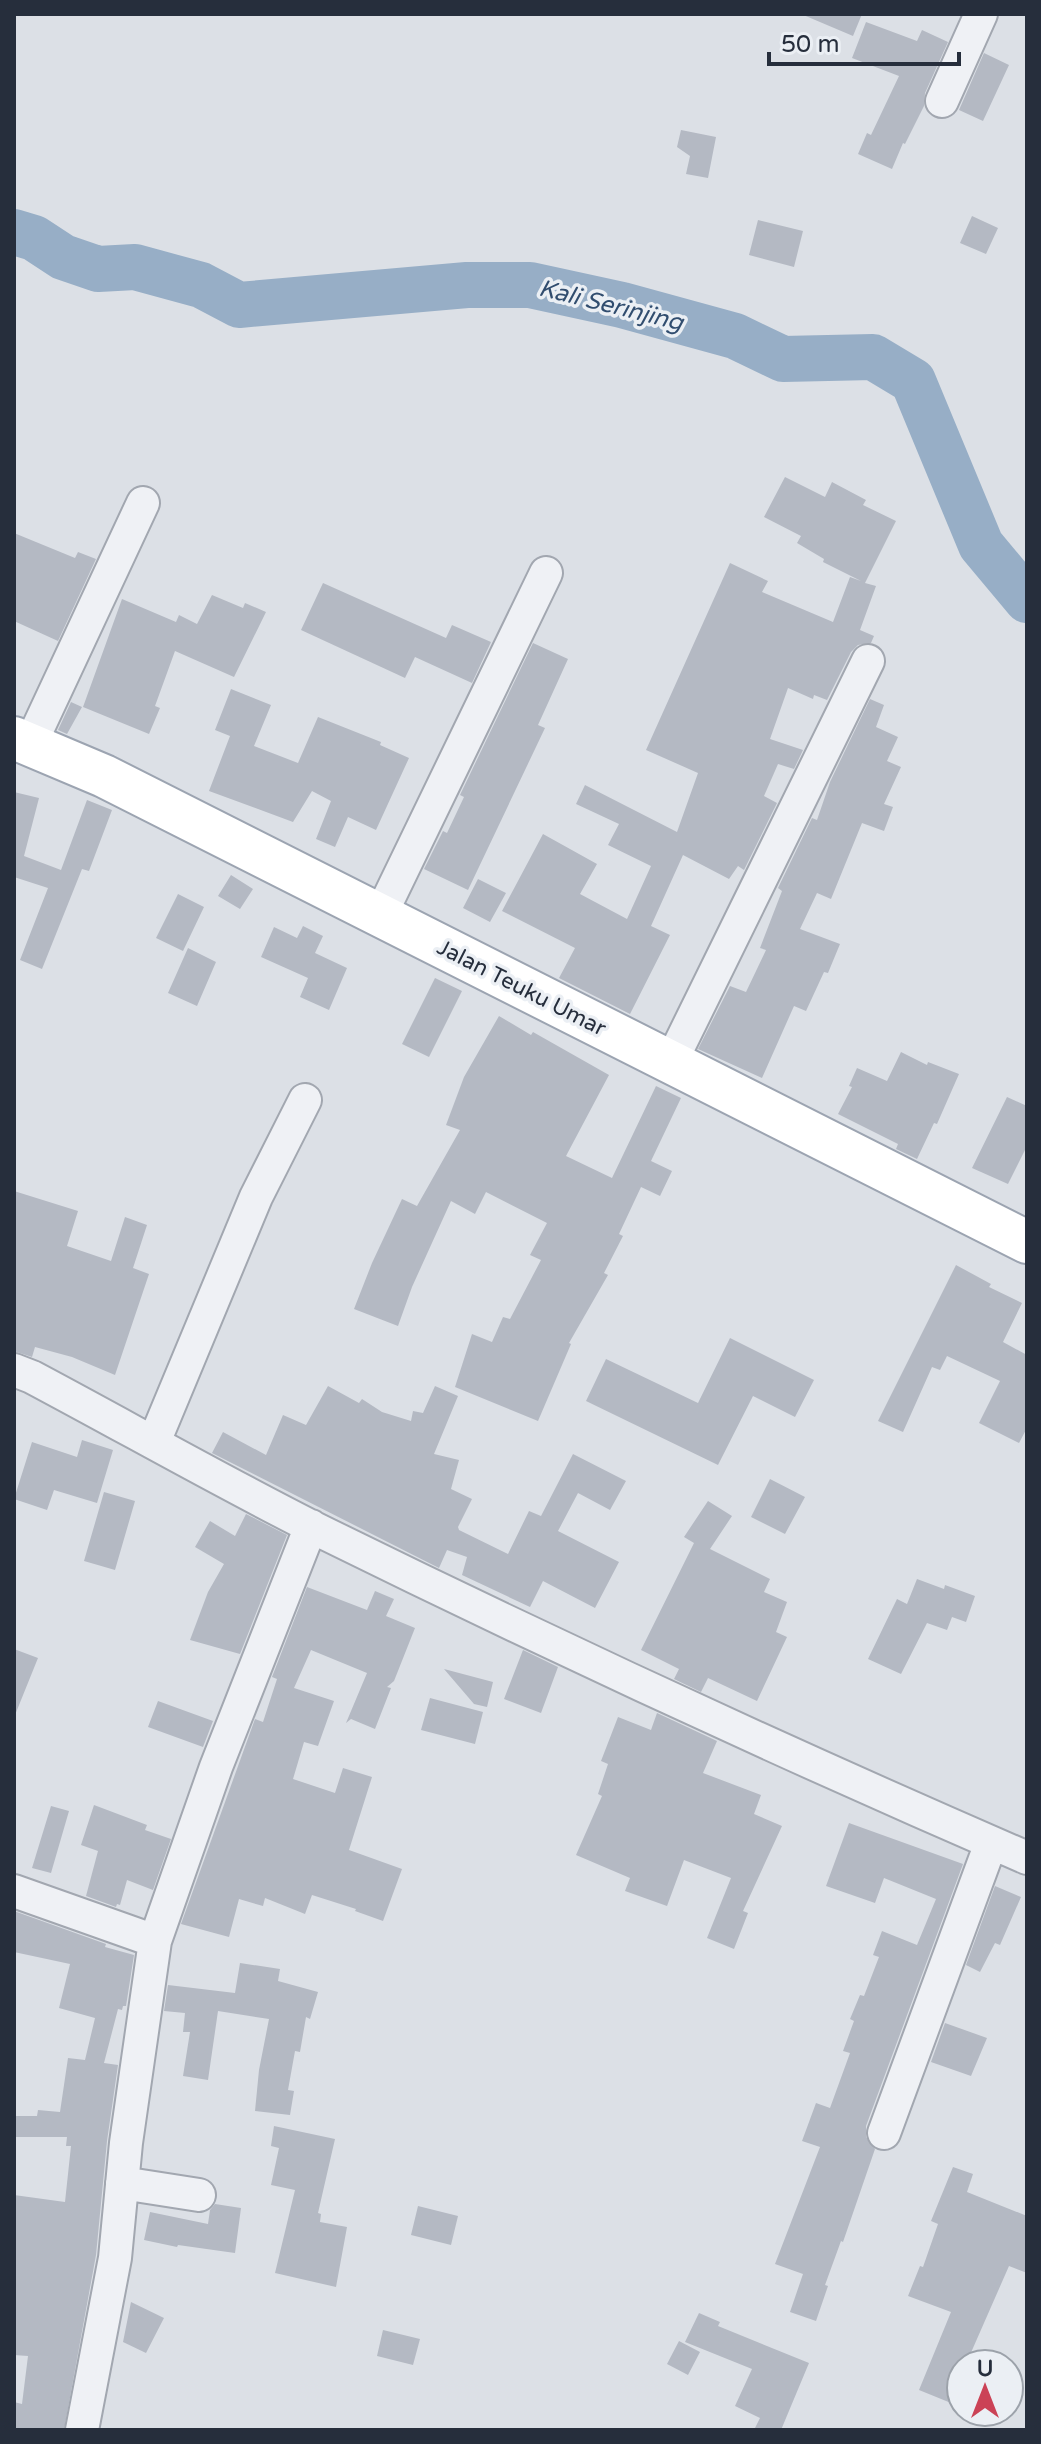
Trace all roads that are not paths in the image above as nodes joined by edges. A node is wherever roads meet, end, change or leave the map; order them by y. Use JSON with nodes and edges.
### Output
{"nodes":[{"id":1,"x":981,"y":14,"type":"edge"},
{"id":2,"x":942,"y":101,"type":"dead end"},
{"id":3,"x":143,"y":503,"type":"dead end"},
{"id":4,"x":546,"y":573,"type":"dead end"},
{"id":5,"x":868,"y":661,"type":"dead end"},
{"id":6,"x":22,"y":742,"type":"edge"},
{"id":7,"x":381,"y":914,"type":"junction"},
{"id":8,"x":671,"y":1062,"type":"junction"},
{"id":9,"x":305,"y":1100,"type":"dead end"},
{"id":10,"x":1027,"y":1242,"type":"edge"},
{"id":11,"x":14,"y":1370,"type":"edge"},
{"id":12,"x":154,"y":1442,"type":"junction"},
{"id":13,"x":311,"y":1526,"type":"junction"},
{"id":14,"x":991,"y":1843,"type":"junction"},
{"id":15,"x":1027,"y":1858,"type":"edge"},
{"id":16,"x":14,"y":1891,"type":"edge"},
{"id":17,"x":155,"y":1941,"type":"junction"},
{"id":18,"x":884,"y":2133,"type":"dead end"},
{"id":19,"x":122,"y":2183,"type":"junction"},
{"id":20,"x":199,"y":2195,"type":"dead end"},
{"id":21,"x":82,"y":2430,"type":"edge"}],
"edges":[{"from":1,"to":2,"type":"street"},
{"from":3,"to":6,"type":"street"},
{"from":4,"to":7,"type":"street"},
{"from":5,"to":8,"type":"street"},
{"from":6,"to":7,"type":"main road","name":"Jalan Teuku Umar"},
{"from":7,"to":8,"type":"main road","name":"Jalan Teuku Umar"},
{"from":8,"to":10,"type":"main road","name":"Jalan Teuku Umar"},
{"from":9,"to":12,"type":"street"},
{"from":11,"to":12,"type":"street"},
{"from":12,"to":13,"type":"street"},
{"from":13,"to":14,"type":"street"},
{"from":13,"to":17,"type":"street"},
{"from":14,"to":15,"type":"street"},
{"from":14,"to":18,"type":"street"},
{"from":16,"to":17,"type":"street"},
{"from":17,"to":19,"type":"street"},
{"from":19,"to":20,"type":"street"},
{"from":19,"to":21,"type":"street"}]}
